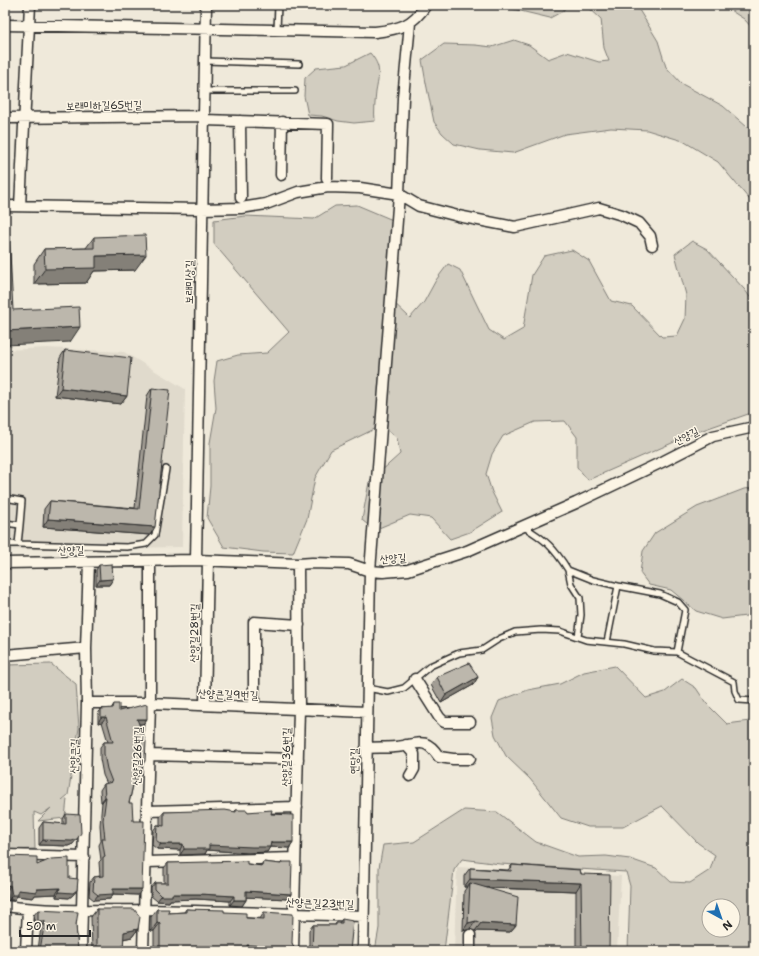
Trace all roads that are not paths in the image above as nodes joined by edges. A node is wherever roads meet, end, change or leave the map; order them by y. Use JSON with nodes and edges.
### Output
{"nodes":[{"id":1,"x":30,"y":5,"type":"edge"},
{"id":2,"x":206,"y":5,"type":"edge"},
{"id":3,"x":278,"y":5,"type":"edge"},
{"id":4,"x":426,"y":5,"type":"edge"},
{"id":5,"x":410,"y":23,"type":"junction"},
{"id":6,"x":5,"y":25,"type":"edge"},
{"id":7,"x":30,"y":25,"type":"junction"},
{"id":8,"x":205,"y":29,"type":"junction"},
{"id":9,"x":277,"y":30,"type":"junction"},
{"id":10,"x":205,"y":61,"type":"junction"},
{"id":11,"x":299,"y":64,"type":"dead end"},
{"id":12,"x":204,"y":91,"type":"junction"},
{"id":13,"x":295,"y":91,"type":"dead end"},
{"id":14,"x":5,"y":118,"type":"edge"},
{"id":15,"x":25,"y":118,"type":"junction"},
{"id":16,"x":204,"y":118,"type":"junction"},
{"id":17,"x":240,"y":121,"type":"junction"},
{"id":18,"x":282,"y":122,"type":"junction"},
{"id":19,"x":280,"y":175,"type":"dead end"},
{"id":20,"x":327,"y":178,"type":"dead end"},
{"id":21,"x":399,"y":194,"type":"junction"},
{"id":22,"x":241,"y":198,"type":"dead end"},
{"id":23,"x":5,"y":206,"type":"edge"},
{"id":24,"x":20,"y":206,"type":"junction"},
{"id":25,"x":202,"y":209,"type":"junction"},
{"id":26,"x":652,"y":245,"type":"dead end"},
{"id":27,"x":754,"y":427,"type":"edge"},
{"id":28,"x":166,"y":469,"type":"dead end"},
{"id":29,"x":5,"y":498,"type":"edge"},
{"id":30,"x":5,"y":523,"type":"edge"},
{"id":31,"x":20,"y":526,"type":"junction"},
{"id":32,"x":522,"y":526,"type":"junction"},
{"id":33,"x":5,"y":544,"type":"edge"},
{"id":34,"x":18,"y":544,"type":"junction"},
{"id":35,"x":196,"y":560,"type":"junction"},
{"id":36,"x":150,"y":561,"type":"junction"},
{"id":37,"x":208,"y":561,"type":"junction"},
{"id":38,"x":89,"y":562,"type":"junction"},
{"id":39,"x":5,"y":563,"type":"edge"},
{"id":40,"x":298,"y":564,"type":"junction"},
{"id":41,"x":568,"y":570,"type":"junction"},
{"id":42,"x":370,"y":571,"type":"junction"},
{"id":43,"x":618,"y":586,"type":"junction"},
{"id":44,"x":299,"y":625,"type":"junction"},
{"id":45,"x":578,"y":637,"type":"junction"},
{"id":46,"x":607,"y":642,"type":"junction"},
{"id":47,"x":86,"y":648,"type":"junction"},
{"id":48,"x":677,"y":652,"type":"junction"},
{"id":49,"x":5,"y":655,"type":"edge"},
{"id":50,"x":415,"y":679,"type":"junction"},
{"id":51,"x":367,"y":688,"type":"junction"},
{"id":52,"x":754,"y":701,"type":"edge"},
{"id":53,"x":87,"y":703,"type":"junction"},
{"id":54,"x":150,"y":703,"type":"junction"},
{"id":55,"x":204,"y":705,"type":"junction"},
{"id":56,"x":254,"y":707,"type":"junction"},
{"id":57,"x":299,"y":709,"type":"junction"},
{"id":58,"x":367,"y":712,"type":"junction"},
{"id":59,"x":470,"y":722,"type":"dead end"},
{"id":60,"x":406,"y":745,"type":"junction"},
{"id":61,"x":366,"y":748,"type":"junction"},
{"id":62,"x":149,"y":755,"type":"junction"},
{"id":63,"x":298,"y":759,"type":"junction"},
{"id":64,"x":470,"y":759,"type":"dead end"},
{"id":65,"x":410,"y":776,"type":"dead end"},
{"id":66,"x":297,"y":807,"type":"junction"},
{"id":67,"x":147,"y":810,"type":"junction"},
{"id":68,"x":5,"y":855,"type":"edge"},
{"id":69,"x":84,"y":857,"type":"junction"},
{"id":70,"x":296,"y":858,"type":"junction"},
{"id":71,"x":146,"y":862,"type":"junction"},
{"id":72,"x":5,"y":906,"type":"edge"},
{"id":73,"x":28,"y":909,"type":"junction"},
{"id":74,"x":144,"y":910,"type":"junction"},
{"id":75,"x":83,"y":911,"type":"junction"},
{"id":76,"x":294,"y":914,"type":"junction"},
{"id":77,"x":363,"y":916,"type":"junction"},
{"id":78,"x":470,"y":935,"type":"dead end"},
{"id":79,"x":26,"y":951,"type":"edge"},
{"id":80,"x":81,"y":951,"type":"edge"},
{"id":81,"x":143,"y":951,"type":"edge"},
{"id":82,"x":293,"y":951,"type":"edge"},
{"id":83,"x":363,"y":951,"type":"edge"},
{"id":84,"x":470,"y":951,"type":"edge"}],
"edges":[{"from":1,"to":7,"type":"street"},
{"from":2,"to":8,"type":"street","name":"보래미상길"},
{"from":3,"to":9,"type":"lane"},
{"from":4,"to":5,"type":"street"},
{"from":5,"to":9,"type":"street"},
{"from":5,"to":21,"type":"street","name":"연당길"},
{"from":6,"to":7,"type":"street"},
{"from":7,"to":8,"type":"street"},
{"from":7,"to":15,"type":"street"},
{"from":8,"to":9,"type":"street"},
{"from":8,"to":10,"type":"street","name":"보래미상길"},
{"from":10,"to":11,"type":"lane"},
{"from":10,"to":12,"type":"street","name":"보래미상길"},
{"from":12,"to":13,"type":"lane"},
{"from":12,"to":16,"type":"street","name":"보래미상길"},
{"from":14,"to":15,"type":"street","name":"보래미하길65번길"},
{"from":15,"to":16,"type":"street","name":"보래미하길65번길"},
{"from":15,"to":24,"type":"street"},
{"from":16,"to":17,"type":"street","name":"보래미하길65번길"},
{"from":16,"to":25,"type":"street","name":"보래미상길"},
{"from":17,"to":18,"type":"street","name":"보래미하길65번길"},
{"from":17,"to":22,"type":"street"},
{"from":18,"to":19,"type":"street"},
{"from":18,"to":20,"type":"street","name":"보래미하길65번길"},
{"from":21,"to":25,"type":"street"},
{"from":21,"to":26,"type":"street"},
{"from":21,"to":42,"type":"street","name":"연당길"},
{"from":23,"to":24,"type":"street"},
{"from":24,"to":25,"type":"street"},
{"from":25,"to":35,"type":"street","name":"보래미상길"},
{"from":27,"to":32,"type":"street","name":"산양길"},
{"from":28,"to":34,"type":"lane"},
{"from":29,"to":31,"type":"lane"},
{"from":30,"to":31,"type":"lane"},
{"from":31,"to":34,"type":"lane"},
{"from":32,"to":41,"type":"lane"},
{"from":32,"to":42,"type":"street","name":"산양길"},
{"from":33,"to":34,"type":"lane"},
{"from":35,"to":36,"type":"street","name":"산양길"},
{"from":35,"to":37,"type":"street","name":"산양길"},
{"from":36,"to":38,"type":"street","name":"산양길"},
{"from":36,"to":54,"type":"street","name":"산양길26번길"},
{"from":37,"to":40,"type":"street","name":"산양길"},
{"from":37,"to":55,"type":"street","name":"산양길28번길"},
{"from":38,"to":39,"type":"street","name":"산양길"},
{"from":38,"to":47,"type":"street","name":"산양큰길"},
{"from":40,"to":42,"type":"street","name":"산양길"},
{"from":40,"to":44,"type":"street","name":"산양길36번길"},
{"from":41,"to":43,"type":"lane"},
{"from":41,"to":45,"type":"lane"},
{"from":42,"to":51,"type":"street","name":"연당길"},
{"from":43,"to":46,"type":"lane"},
{"from":43,"to":48,"type":"lane"},
{"from":44,"to":56,"type":"street"},
{"from":44,"to":57,"type":"street","name":"산양길36번길"},
{"from":45,"to":46,"type":"lane"},
{"from":45,"to":50,"type":"lane"},
{"from":46,"to":48,"type":"lane"},
{"from":47,"to":49,"type":"street"},
{"from":47,"to":53,"type":"street","name":"산양큰길"},
{"from":48,"to":52,"type":"lane"},
{"from":50,"to":51,"type":"lane"},
{"from":50,"to":59,"type":"street"},
{"from":51,"to":58,"type":"street","name":"연당길"},
{"from":53,"to":54,"type":"street","name":"산양큰길9번길"},
{"from":53,"to":69,"type":"street","name":"산양큰길"},
{"from":54,"to":55,"type":"street","name":"산양큰길9번길"},
{"from":54,"to":62,"type":"street","name":"산양길26번길"},
{"from":55,"to":56,"type":"street","name":"산양큰길9번길"},
{"from":56,"to":57,"type":"street","name":"산양큰길9번길"},
{"from":57,"to":58,"type":"street","name":"산양큰길9번길"},
{"from":57,"to":63,"type":"street","name":"산양길36번길"},
{"from":58,"to":61,"type":"street","name":"연당길"},
{"from":60,"to":61,"type":"street"},
{"from":60,"to":64,"type":"street"},
{"from":60,"to":65,"type":"street"},
{"from":61,"to":77,"type":"street","name":"연당길"},
{"from":62,"to":63,"type":"street"},
{"from":62,"to":67,"type":"street","name":"산양길26번길"},
{"from":63,"to":66,"type":"street","name":"산양길36번길"},
{"from":66,"to":67,"type":"street"},
{"from":66,"to":70,"type":"street","name":"산양길36번길"},
{"from":67,"to":71,"type":"street","name":"산양길26번길"},
{"from":68,"to":69,"type":"street"},
{"from":69,"to":75,"type":"street","name":"산양큰길"},
{"from":70,"to":71,"type":"street"},
{"from":70,"to":76,"type":"street","name":"산양길36번길"},
{"from":71,"to":74,"type":"street","name":"산양길26번길"},
{"from":72,"to":73,"type":"street","name":"산양큰길23번길"},
{"from":73,"to":75,"type":"street","name":"산양큰길23번길"},
{"from":73,"to":79,"type":"street"},
{"from":74,"to":75,"type":"street","name":"산양큰길23번길"},
{"from":74,"to":76,"type":"street","name":"산양큰길23번길"},
{"from":74,"to":81,"type":"street","name":"산양길26번길"},
{"from":75,"to":80,"type":"street","name":"산양큰길"},
{"from":76,"to":77,"type":"street","name":"산양큰길23번길"},
{"from":76,"to":82,"type":"street","name":"산양길36번길"},
{"from":77,"to":83,"type":"street","name":"연당길"},
{"from":78,"to":84,"type":"street"}]}
